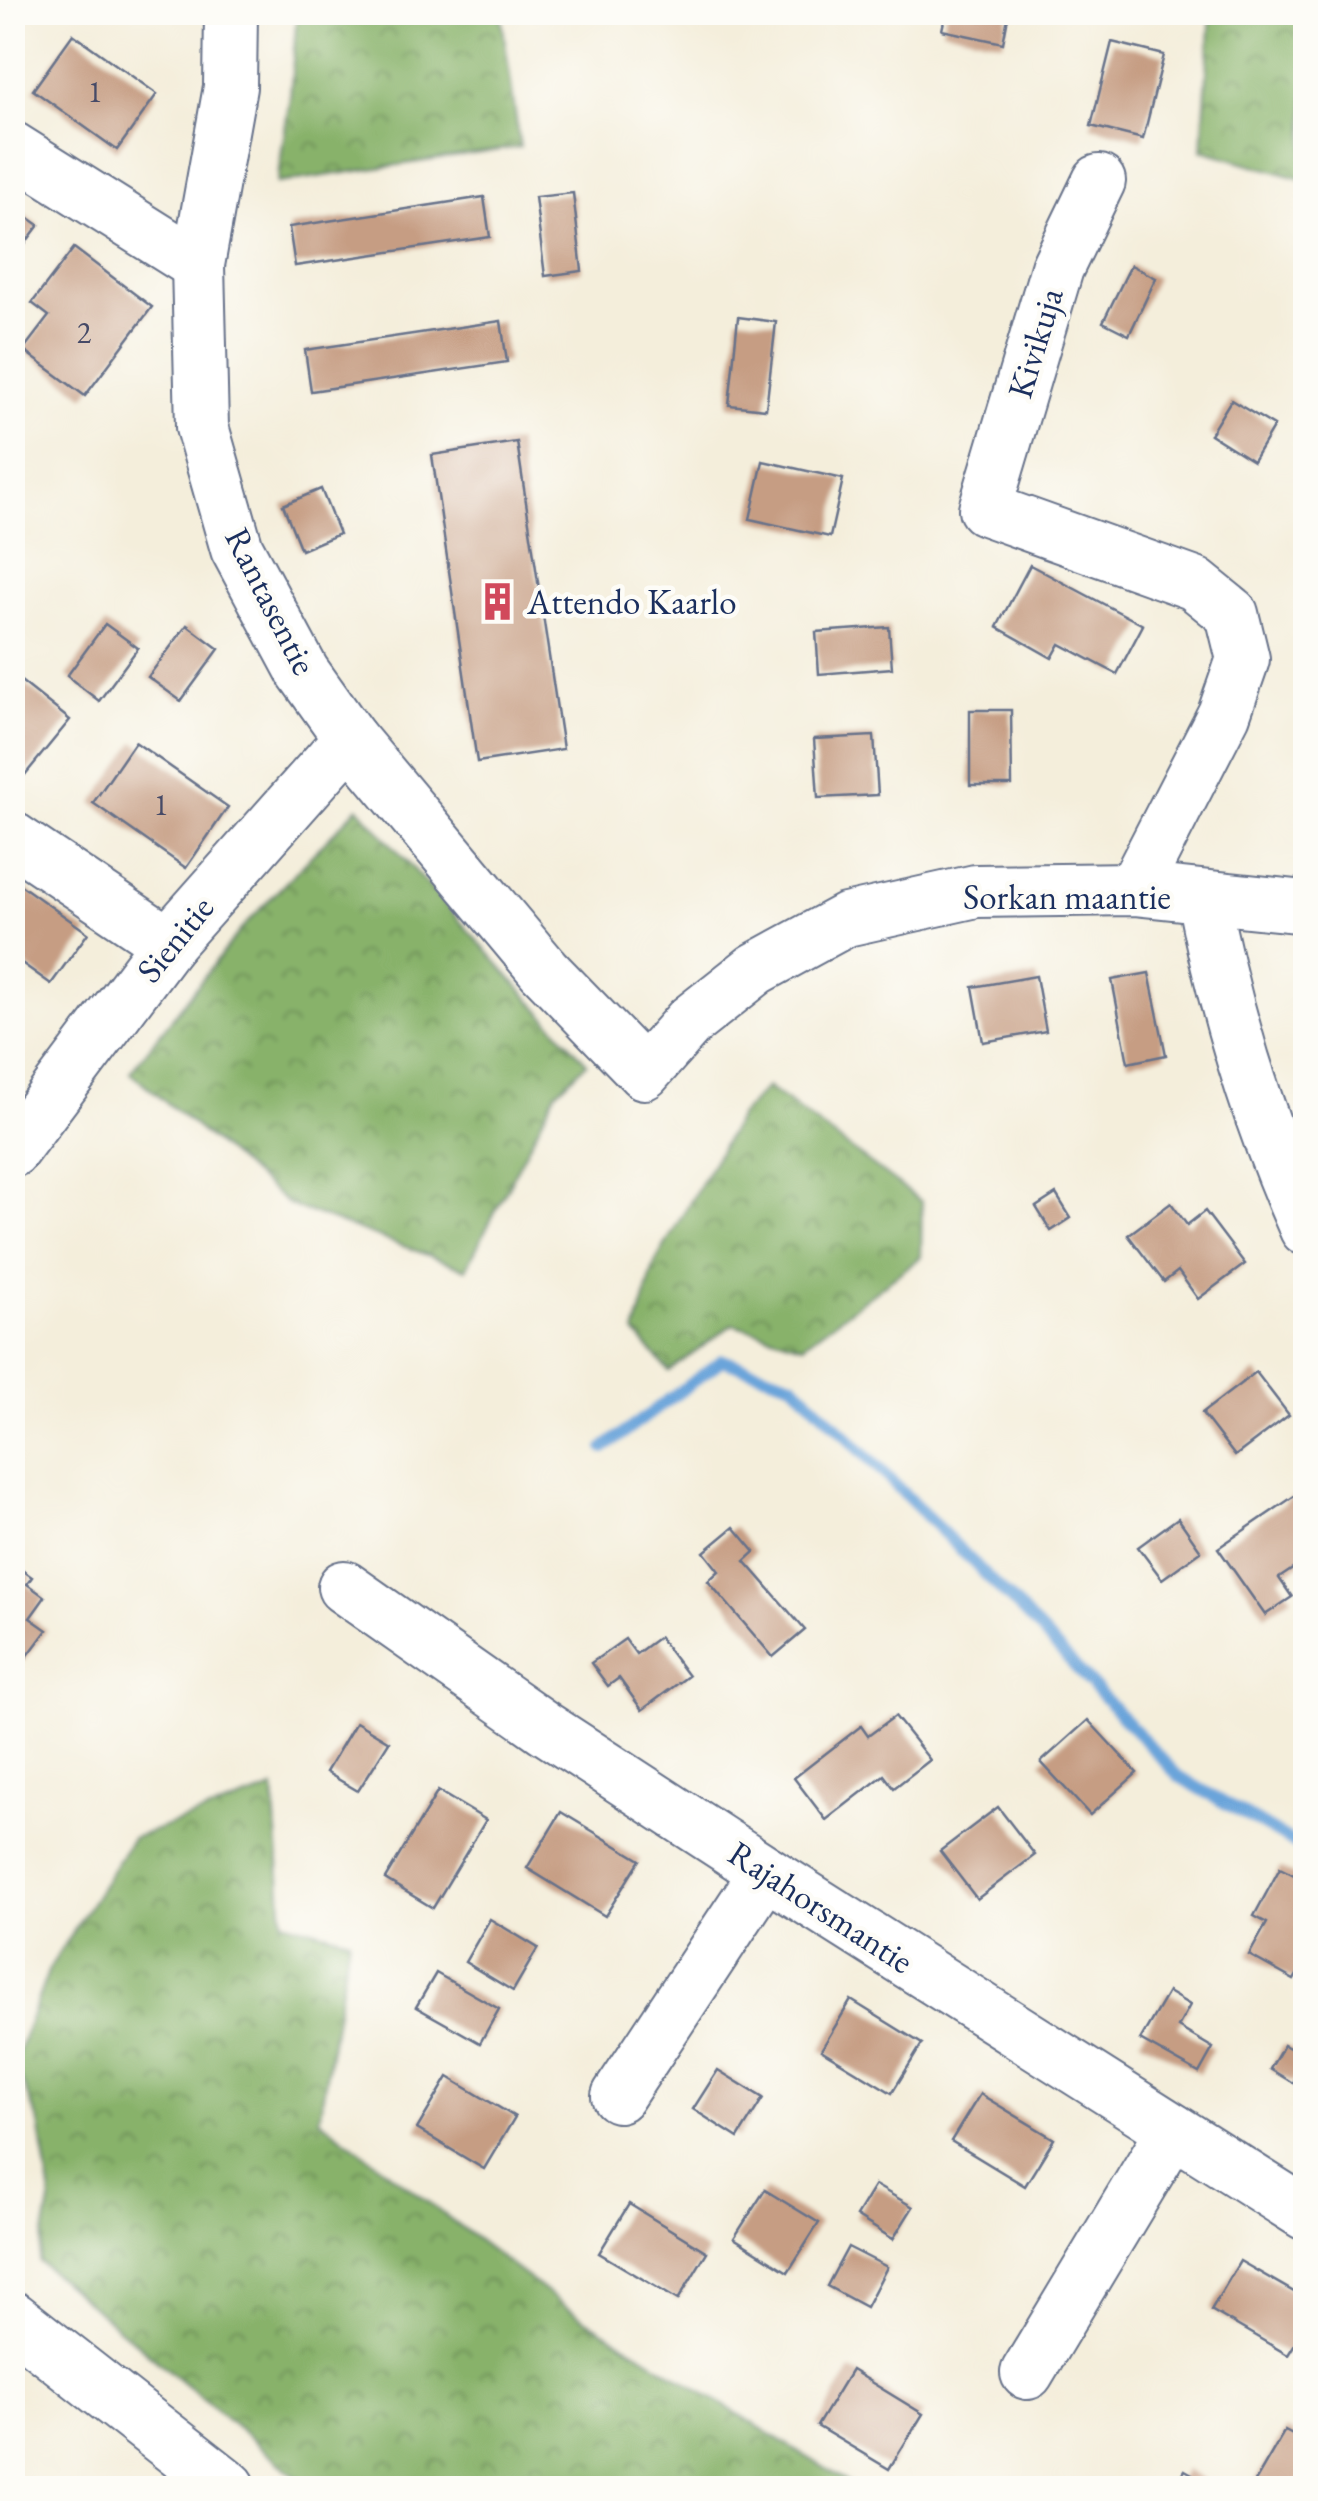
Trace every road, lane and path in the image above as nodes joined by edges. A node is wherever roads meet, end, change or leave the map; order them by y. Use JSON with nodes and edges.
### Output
{"nodes":[{"id":1,"x":231,"y":12,"type":"edge"},
{"id":2,"x":12,"y":148,"type":"edge"},
{"id":3,"x":1098,"y":181,"type":"dead end"},
{"id":4,"x":198,"y":265,"type":"junction"},
{"id":5,"x":350,"y":738,"type":"junction"},
{"id":6,"x":12,"y":838,"type":"edge"},
{"id":7,"x":1134,"y":889,"type":"junction"},
{"id":8,"x":1203,"y":898,"type":"junction"},
{"id":9,"x":1306,"y":907,"type":"edge"},
{"id":10,"x":168,"y":943,"type":"junction"},
{"id":11,"x":644,"y":1073,"type":"joint"},
{"id":12,"x":12,"y":1151,"type":"edge"},
{"id":13,"x":1306,"y":1228,"type":"edge"},
{"id":14,"x":344,"y":1587,"type":"dead end"},
{"id":15,"x":766,"y":1872,"type":"junction"},
{"id":16,"x":618,"y":2096,"type":"dead end"},
{"id":17,"x":1173,"y":2130,"type":"junction"},
{"id":18,"x":1306,"y":2214,"type":"edge"},
{"id":19,"x":12,"y":2319,"type":"edge"},
{"id":20,"x":1027,"y":2373,"type":"dead end"},
{"id":21,"x":228,"y":2488,"type":"edge"}],
"edges":[{"from":1,"to":4,"type":"street","name":"Rantasentie"},
{"from":2,"to":4,"type":"street"},
{"from":3,"to":7,"type":"street","name":"Kivikuja"},
{"from":4,"to":5,"type":"street","name":"Rantasentie"},
{"from":5,"to":10,"type":"street","name":"Sienitie"},
{"from":5,"to":11,"type":"street","name":"Rantasentie"},
{"from":6,"to":10,"type":"street"},
{"from":7,"to":8,"type":"street","name":"Sorkan maantie"},
{"from":7,"to":11,"type":"street","name":"Sorkan maantie"},
{"from":8,"to":9,"type":"street","name":"Sorkan maantie"},
{"from":8,"to":13,"type":"street"},
{"from":10,"to":12,"type":"street","name":"Sienitie"},
{"from":14,"to":15,"type":"street","name":"Rajahorsmantie"},
{"from":15,"to":16,"type":"street"},
{"from":15,"to":17,"type":"street","name":"Rajahorsmantie"},
{"from":17,"to":18,"type":"street","name":"Rajahorsmantie"},
{"from":17,"to":20,"type":"street"},
{"from":19,"to":21,"type":"main road"}]}
